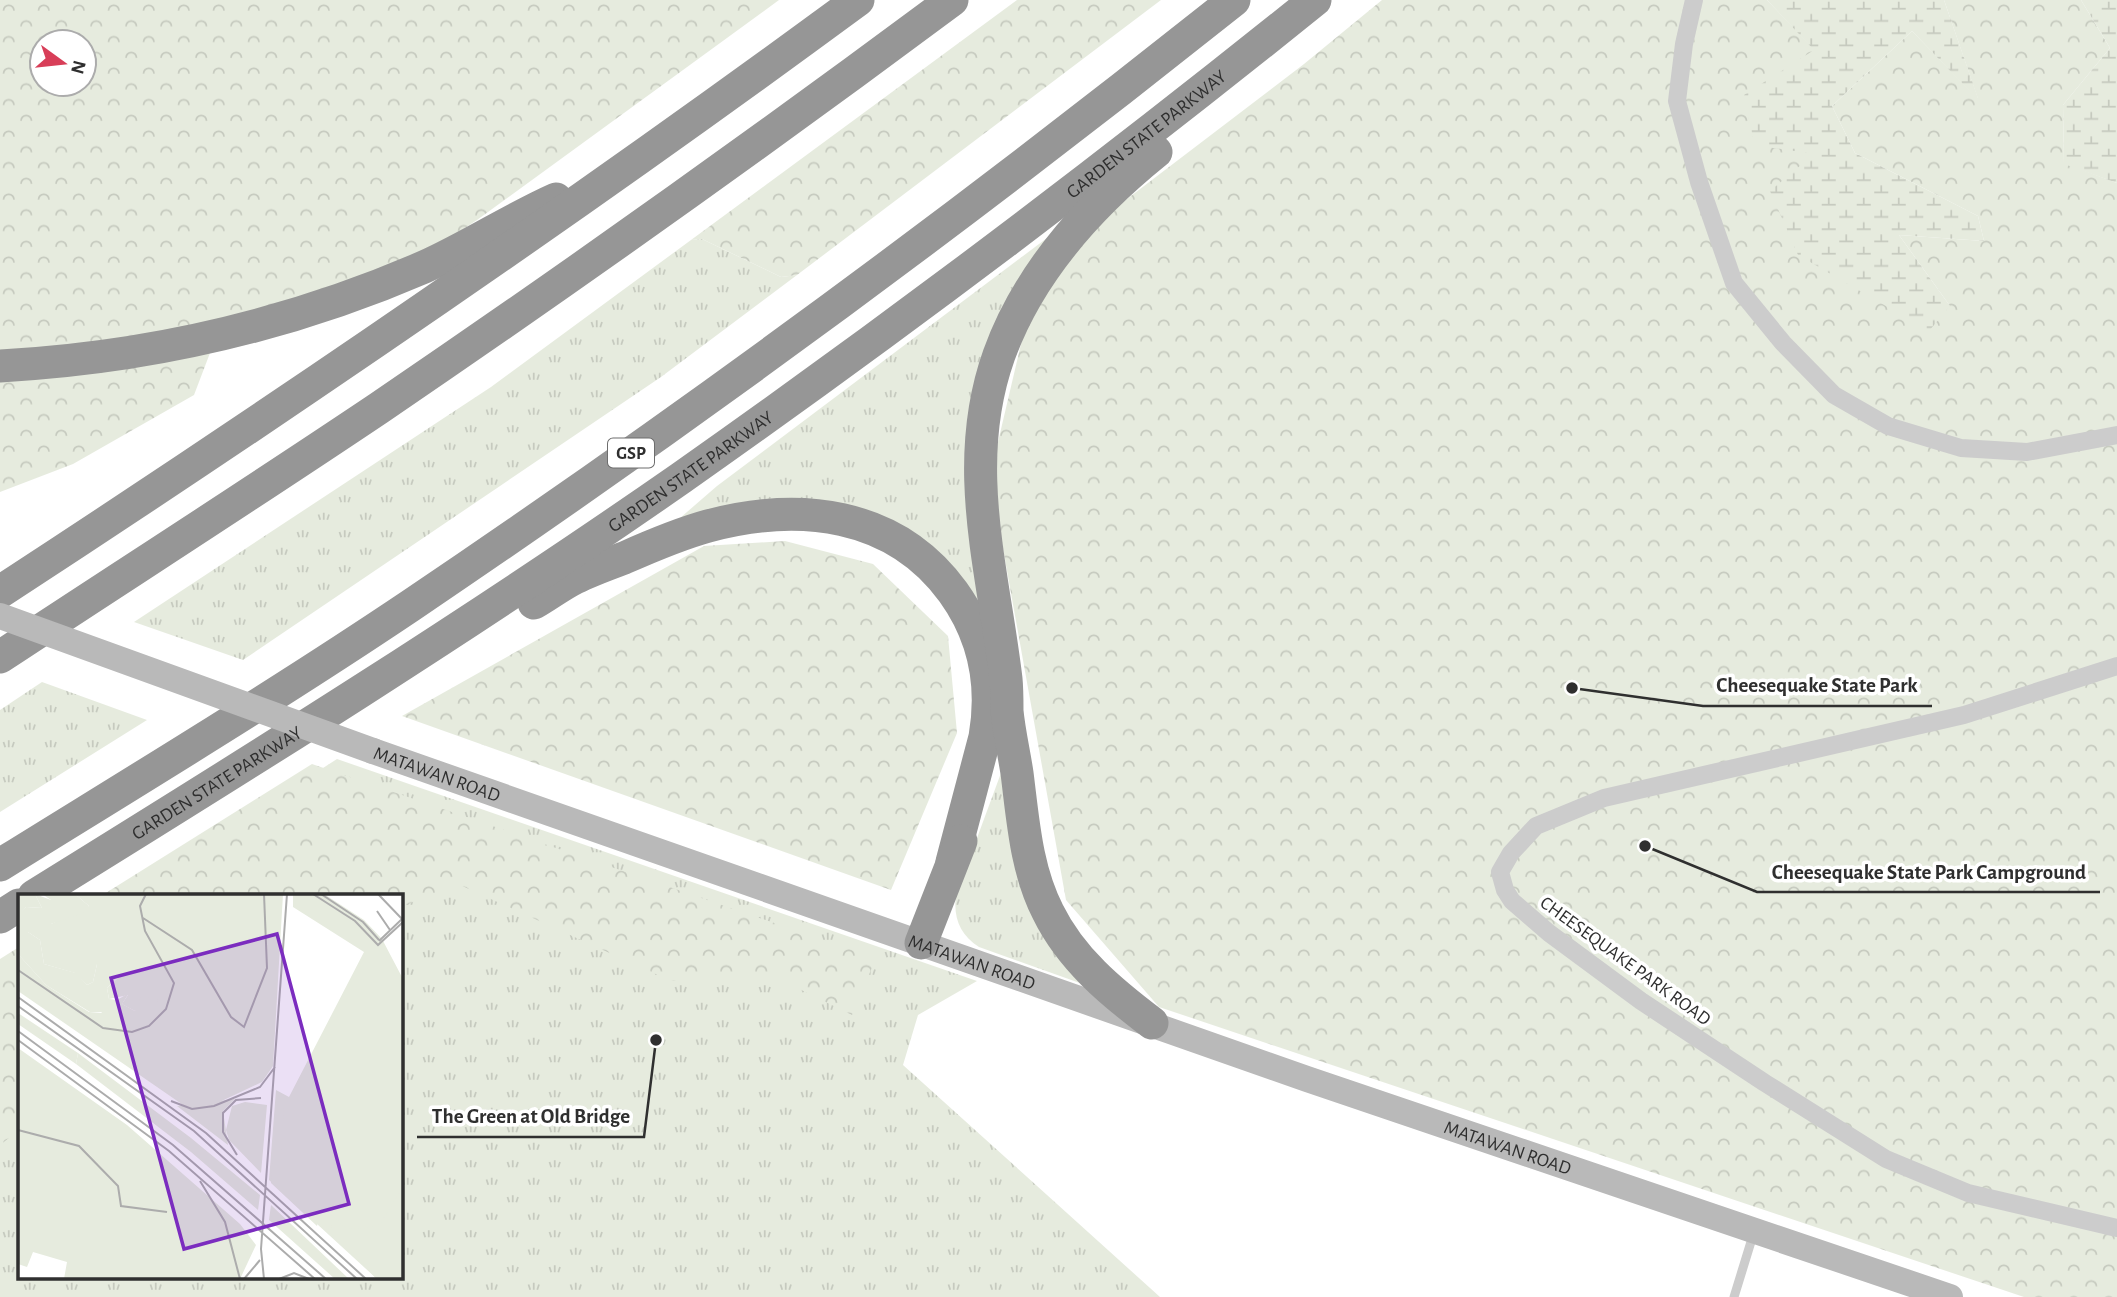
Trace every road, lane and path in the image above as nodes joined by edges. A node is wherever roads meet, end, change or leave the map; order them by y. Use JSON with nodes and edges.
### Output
{"nodes":[{"id":1,"x":858,"y":0,"type":"edge"},
{"id":2,"x":952,"y":0,"type":"edge"},
{"id":3,"x":1234,"y":0,"type":"edge"},
{"id":4,"x":1315,"y":0,"type":"edge"},
{"id":5,"x":1694,"y":0,"type":"edge"},
{"id":6,"x":1279,"y":29,"type":"junction"},
{"id":7,"x":632,"y":165,"type":"junction"},
{"id":8,"x":0,"y":366,"type":"edge"},
{"id":9,"x":2117,"y":435,"type":"edge"},
{"id":10,"x":0,"y":592,"type":"edge"},
{"id":11,"x":0,"y":617,"type":"edge"},
{"id":12,"x":432,"y":645,"type":"junction"},
{"id":13,"x":0,"y":657,"type":"edge"},
{"id":14,"x":2117,"y":666,"type":"edge"},
{"id":15,"x":1007,"y":711,"type":"junction"},
{"id":16,"x":952,"y":862,"type":"junction"},
{"id":17,"x":0,"y":865,"type":"edge"},
{"id":18,"x":37,"y":894,"type":"edge"},
{"id":19,"x":18,"y":906,"type":"edge"},
{"id":20,"x":0,"y":917,"type":"edge"},
{"id":21,"x":920,"y":943,"type":"junction"},
{"id":22,"x":1152,"y":1023,"type":"junction"},
{"id":23,"x":2117,"y":1228,"type":"edge"},
{"id":24,"x":1754,"y":1230,"type":"junction"},
{"id":25,"x":1734,"y":1297,"type":"edge"},
{"id":26,"x":1950,"y":1297,"type":"edge"}],
"edges":[{"from":1,"to":7,"type":"highway"},
{"from":2,"to":13,"type":"highway"},
{"from":3,"to":17,"type":"highway","number":"GSP"},
{"from":4,"to":6,"type":"highway","name":"GARDEN STATE PARKWAY","number":"GSP"},
{"from":5,"to":9,"type":"street"},
{"from":6,"to":12,"type":"highway","name":"GARDEN STATE PARKWAY","number":"GSP"},
{"from":6,"to":15,"type":"highway"},
{"from":7,"to":8,"type":"highway"},
{"from":7,"to":10,"type":"highway"},
{"from":11,"to":21,"type":"main road","name":"MATAWAN ROAD","bridge":true},
{"from":12,"to":16,"type":"highway"},
{"from":12,"to":18,"type":"highway","name":"GARDEN STATE PARKWAY","number":"GSP"},
{"from":14,"to":23,"type":"street","name":"CHEESEQUAKE PARK ROAD"},
{"from":15,"to":16,"type":"highway"},
{"from":15,"to":22,"type":"highway"},
{"from":16,"to":21,"type":"highway"},
{"from":19,"to":20,"type":"highway"},
{"from":21,"to":22,"type":"main road","name":"MATAWAN ROAD"},
{"from":22,"to":24,"type":"main road","name":"MATAWAN ROAD"},
{"from":24,"to":25,"type":"lane"},
{"from":24,"to":26,"type":"main road","name":"MATAWAN ROAD"}]}
